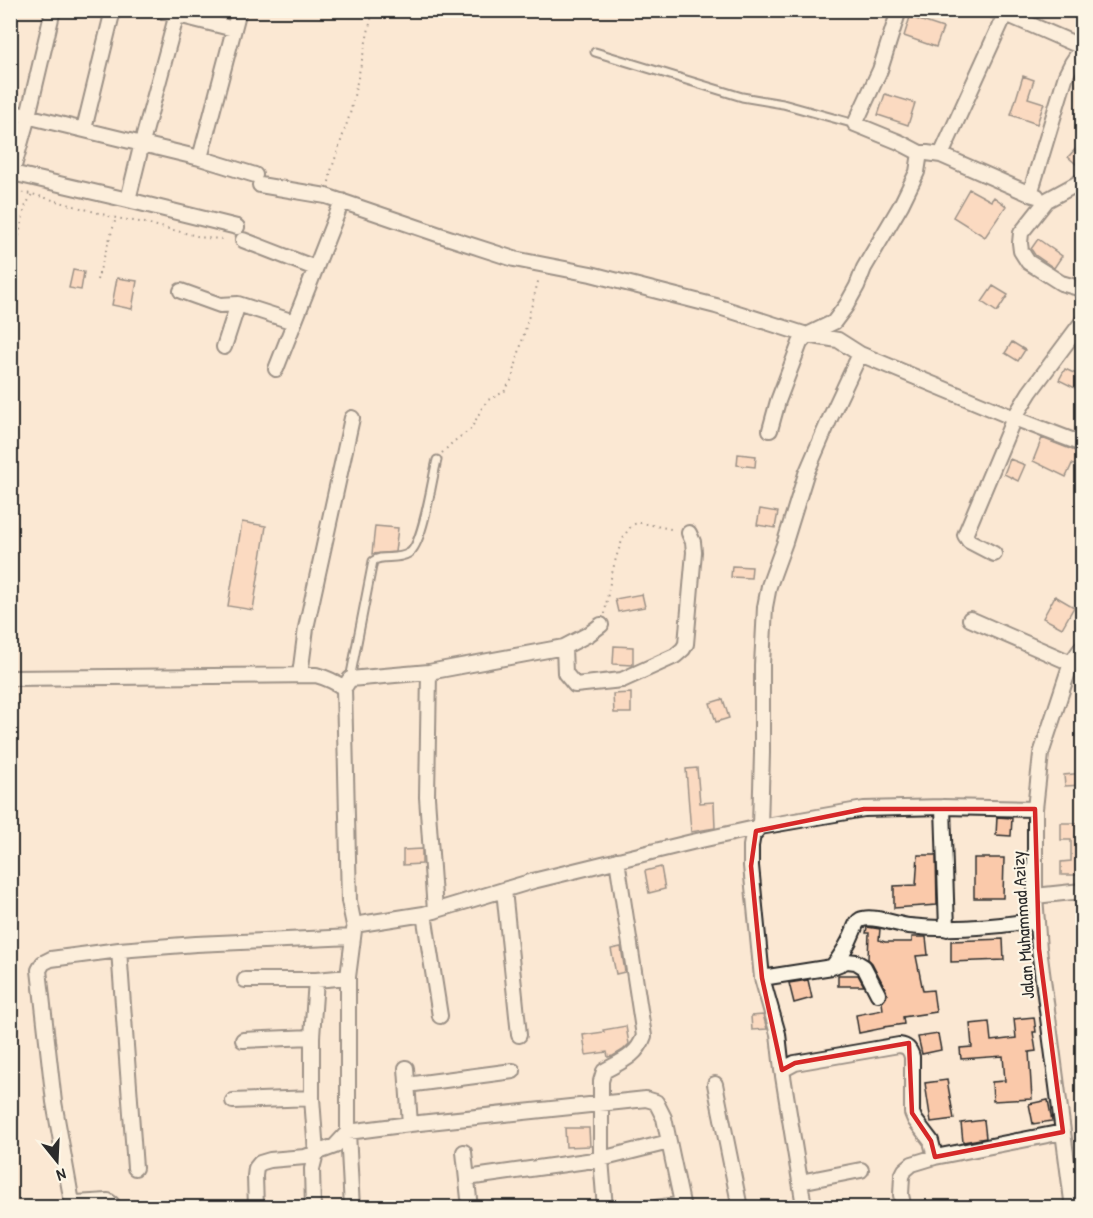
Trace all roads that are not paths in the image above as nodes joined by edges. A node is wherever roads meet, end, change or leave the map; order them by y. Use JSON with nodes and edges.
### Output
{"nodes":[{"id":1,"x":53,"y":10,"type":"edge"},
{"id":2,"x":113,"y":10,"type":"edge"},
{"id":3,"x":158,"y":10,"type":"edge"},
{"id":4,"x":239,"y":10,"type":"edge"},
{"id":5,"x":899,"y":10,"type":"edge"},
{"id":6,"x":177,"y":12,"type":"edge"},
{"id":7,"x":1002,"y":12,"type":"edge"},
{"id":8,"x":234,"y":29,"type":"junction"},
{"id":9,"x":1083,"y":47,"type":"edge"},
{"id":10,"x":595,"y":52,"type":"dead end"},
{"id":11,"x":10,"y":112,"type":"edge"},
{"id":12,"x":28,"y":116,"type":"junction"},
{"id":13,"x":855,"y":124,"type":"junction"},
{"id":14,"x":84,"y":129,"type":"junction"},
{"id":15,"x":142,"y":143,"type":"junction"},
{"id":16,"x":920,"y":153,"type":"junction"},
{"id":17,"x":941,"y":155,"type":"junction"},
{"id":18,"x":200,"y":158,"type":"junction"},
{"id":19,"x":11,"y":173,"type":"edge"},
{"id":20,"x":1083,"y":181,"type":"edge"},
{"id":21,"x":1030,"y":194,"type":"junction"},
{"id":22,"x":128,"y":200,"type":"junction"},
{"id":23,"x":1047,"y":200,"type":"junction"},
{"id":24,"x":342,"y":201,"type":"junction"},
{"id":25,"x":315,"y":268,"type":"junction"},
{"id":26,"x":1083,"y":289,"type":"edge"},
{"id":27,"x":181,"y":291,"type":"dead end"},
{"id":28,"x":238,"y":304,"type":"junction"},
{"id":29,"x":294,"y":322,"type":"junction"},
{"id":30,"x":834,"y":322,"type":"junction"},
{"id":31,"x":1083,"y":322,"type":"edge"},
{"id":32,"x":807,"y":335,"type":"junction"},
{"id":33,"x":838,"y":340,"type":"junction"},
{"id":34,"x":224,"y":346,"type":"dead end"},
{"id":35,"x":860,"y":354,"type":"junction"},
{"id":36,"x":276,"y":369,"type":"dead end"},
{"id":37,"x":352,"y":418,"type":"dead end"},
{"id":38,"x":1014,"y":418,"type":"junction"},
{"id":39,"x":770,"y":430,"type":"dead end"},
{"id":40,"x":1083,"y":444,"type":"edge"},
{"id":41,"x":436,"y":460,"type":"road end"},
{"id":42,"x":689,"y":533,"type":"road end"},
{"id":43,"x":994,"y":554,"type":"dead end"},
{"id":44,"x":970,"y":619,"type":"dead end"},
{"id":45,"x":601,"y":625,"type":"road end"},
{"id":46,"x":564,"y":647,"type":"junction"},
{"id":47,"x":1083,"y":647,"type":"edge"},
{"id":48,"x":1071,"y":663,"type":"junction"},
{"id":49,"x":429,"y":672,"type":"junction"},
{"id":50,"x":300,"y":675,"type":"junction"},
{"id":51,"x":10,"y":678,"type":"edge"},
{"id":52,"x":347,"y":684,"type":"junction"},
{"id":53,"x":943,"y":807,"type":"junction"},
{"id":54,"x":1035,"y":809,"type":"junction"},
{"id":55,"x":760,"y":827,"type":"junction"},
{"id":56,"x":617,"y":860,"type":"junction"},
{"id":57,"x":504,"y":890,"type":"junction"},
{"id":58,"x":1083,"y":891,"type":"edge"},
{"id":59,"x":1035,"y":896,"type":"junction"},
{"id":60,"x":429,"y":912,"type":"junction"},
{"id":61,"x":1037,"y":920,"type":"junction"},
{"id":62,"x":947,"y":929,"type":"junction"},
{"id":63,"x":354,"y":931,"type":"junction"},
{"id":64,"x":120,"y":950,"type":"junction"},
{"id":65,"x":832,"y":967,"type":"junction"},
{"id":66,"x":348,"y":977,"type":"junction"},
{"id":67,"x":762,"y":978,"type":"junction"},
{"id":68,"x":245,"y":980,"type":"dead end"},
{"id":69,"x":316,"y":980,"type":"junction"},
{"id":70,"x":878,"y":994,"type":"dead end"},
{"id":71,"x":440,"y":1016,"type":"dead end"},
{"id":72,"x":519,"y":1035,"type":"dead end"},
{"id":73,"x":312,"y":1037,"type":"junction"},
{"id":74,"x":243,"y":1040,"type":"dead end"},
{"id":75,"x":406,"y":1068,"type":"dead end"},
{"id":76,"x":782,"y":1070,"type":"junction"},
{"id":77,"x":513,"y":1071,"type":"dead end"},
{"id":78,"x":715,"y":1084,"type":"dead end"},
{"id":79,"x":407,"y":1085,"type":"junction"},
{"id":80,"x":312,"y":1098,"type":"junction"},
{"id":81,"x":233,"y":1101,"type":"dead end"},
{"id":82,"x":601,"y":1103,"type":"junction"},
{"id":83,"x":410,"y":1124,"type":"junction"},
{"id":84,"x":348,"y":1132,"type":"junction"},
{"id":85,"x":1063,"y":1132,"type":"junction"},
{"id":86,"x":669,"y":1142,"type":"junction"},
{"id":87,"x":464,"y":1152,"type":"dead end"},
{"id":88,"x":316,"y":1153,"type":"junction"},
{"id":89,"x":935,"y":1157,"type":"junction"},
{"id":90,"x":601,"y":1159,"type":"junction"},
{"id":91,"x":135,"y":1168,"type":"dead end"},
{"id":92,"x":861,"y":1170,"type":"dead end"},
{"id":93,"x":467,"y":1178,"type":"junction"},
{"id":94,"x":800,"y":1182,"type":"junction"},
{"id":95,"x":113,"y":1208,"type":"edge"},
{"id":96,"x":256,"y":1208,"type":"edge"},
{"id":97,"x":312,"y":1208,"type":"edge"},
{"id":98,"x":352,"y":1208,"type":"edge"},
{"id":99,"x":470,"y":1208,"type":"edge"},
{"id":100,"x":605,"y":1208,"type":"edge"},
{"id":101,"x":656,"y":1208,"type":"edge"},
{"id":102,"x":682,"y":1208,"type":"edge"},
{"id":103,"x":741,"y":1208,"type":"edge"},
{"id":104,"x":803,"y":1208,"type":"edge"},
{"id":105,"x":904,"y":1208,"type":"edge"},
{"id":106,"x":1073,"y":1208,"type":"edge"}],
"edges":[{"from":1,"to":12,"type":"street"},
{"from":2,"to":14,"type":"street"},
{"from":3,"to":6,"type":"street"},
{"from":4,"to":8,"type":"street"},
{"from":5,"to":13,"type":"street"},
{"from":6,"to":8,"type":"street"},
{"from":6,"to":15,"type":"street"},
{"from":7,"to":9,"type":"street"},
{"from":7,"to":17,"type":"street"},
{"from":8,"to":18,"type":"street"},
{"from":9,"to":21,"type":"street"},
{"from":10,"to":13,"type":"lane"},
{"from":11,"to":12,"type":"street"},
{"from":12,"to":14,"type":"street"},
{"from":12,"to":19,"type":"street"},
{"from":13,"to":16,"type":"street"},
{"from":14,"to":15,"type":"street"},
{"from":15,"to":18,"type":"street"},
{"from":15,"to":22,"type":"street"},
{"from":16,"to":17,"type":"street"},
{"from":16,"to":30,"type":"street"},
{"from":17,"to":21,"type":"street"},
{"from":18,"to":24,"type":"street"},
{"from":19,"to":22,"type":"street"},
{"from":20,"to":23,"type":"street"},
{"from":21,"to":23,"type":"street"},
{"from":22,"to":25,"type":"street"},
{"from":23,"to":26,"type":"street"},
{"from":24,"to":25,"type":"street"},
{"from":24,"to":32,"type":"street"},
{"from":25,"to":29,"type":"street"},
{"from":27,"to":28,"type":"street"},
{"from":28,"to":29,"type":"street"},
{"from":28,"to":34,"type":"street"},
{"from":29,"to":36,"type":"street"},
{"from":30,"to":32,"type":"street"},
{"from":30,"to":33,"type":"street"},
{"from":31,"to":38,"type":"street"},
{"from":32,"to":33,"type":"street"},
{"from":32,"to":39,"type":"street"},
{"from":33,"to":35,"type":"street"},
{"from":35,"to":38,"type":"street"},
{"from":35,"to":55,"type":"street"},
{"from":37,"to":50,"type":"street"},
{"from":38,"to":40,"type":"street"},
{"from":38,"to":43,"type":"street"},
{"from":41,"to":52,"type":"lane"},
{"from":42,"to":46,"type":"street"},
{"from":44,"to":48,"type":"street"},
{"from":45,"to":46,"type":"street"},
{"from":46,"to":49,"type":"street"},
{"from":47,"to":48,"type":"street","name":"Jalan Muhammad Azizy"},
{"from":48,"to":54,"type":"street","name":"Jalan Muhammad Azizy"},
{"from":49,"to":52,"type":"street"},
{"from":49,"to":60,"type":"street"},
{"from":50,"to":51,"type":"street"},
{"from":50,"to":52,"type":"street"},
{"from":52,"to":63,"type":"street"},
{"from":53,"to":54,"type":"street"},
{"from":53,"to":55,"type":"street"},
{"from":53,"to":62,"type":"street"},
{"from":54,"to":59,"type":"street","name":"Jalan Muhammad Azizy"},
{"from":55,"to":56,"type":"street"},
{"from":55,"to":67,"type":"street"},
{"from":56,"to":57,"type":"street"},
{"from":56,"to":82,"type":"street"},
{"from":57,"to":60,"type":"street"},
{"from":57,"to":72,"type":"street"},
{"from":58,"to":59,"type":"street"},
{"from":59,"to":61,"type":"street","name":"Jalan Muhammad Azizy"},
{"from":60,"to":63,"type":"street"},
{"from":60,"to":71,"type":"street"},
{"from":61,"to":62,"type":"street"},
{"from":61,"to":85,"type":"street","name":"Jalan Muhammad Azizy"},
{"from":62,"to":65,"type":"street"},
{"from":63,"to":64,"type":"street"},
{"from":63,"to":66,"type":"street"},
{"from":64,"to":91,"type":"street"},
{"from":64,"to":95,"type":"street"},
{"from":65,"to":67,"type":"street"},
{"from":65,"to":70,"type":"street"},
{"from":66,"to":69,"type":"street"},
{"from":66,"to":84,"type":"street"},
{"from":67,"to":76,"type":"street"},
{"from":68,"to":69,"type":"street"},
{"from":69,"to":73,"type":"street"},
{"from":73,"to":74,"type":"street"},
{"from":73,"to":80,"type":"street"},
{"from":75,"to":79,"type":"street"},
{"from":76,"to":89,"type":"street"},
{"from":76,"to":94,"type":"street"},
{"from":77,"to":79,"type":"street"},
{"from":78,"to":103,"type":"street"},
{"from":79,"to":83,"type":"street"},
{"from":80,"to":81,"type":"street"},
{"from":80,"to":88,"type":"street"},
{"from":82,"to":83,"type":"street"},
{"from":82,"to":86,"type":"street"},
{"from":82,"to":90,"type":"street"},
{"from":83,"to":84,"type":"street"},
{"from":84,"to":88,"type":"street"},
{"from":84,"to":98,"type":"street"},
{"from":85,"to":89,"type":"street"},
{"from":85,"to":106,"type":"street","name":"Jalan Muhammad Azizy"},
{"from":86,"to":90,"type":"street"},
{"from":86,"to":102,"type":"street"},
{"from":87,"to":93,"type":"street"},
{"from":88,"to":96,"type":"street"},
{"from":88,"to":97,"type":"street"},
{"from":89,"to":105,"type":"street"},
{"from":90,"to":93,"type":"street"},
{"from":90,"to":100,"type":"street"},
{"from":92,"to":94,"type":"street"},
{"from":93,"to":99,"type":"street"},
{"from":94,"to":104,"type":"street"},
{"from":101,"to":102,"type":"street"}]}
